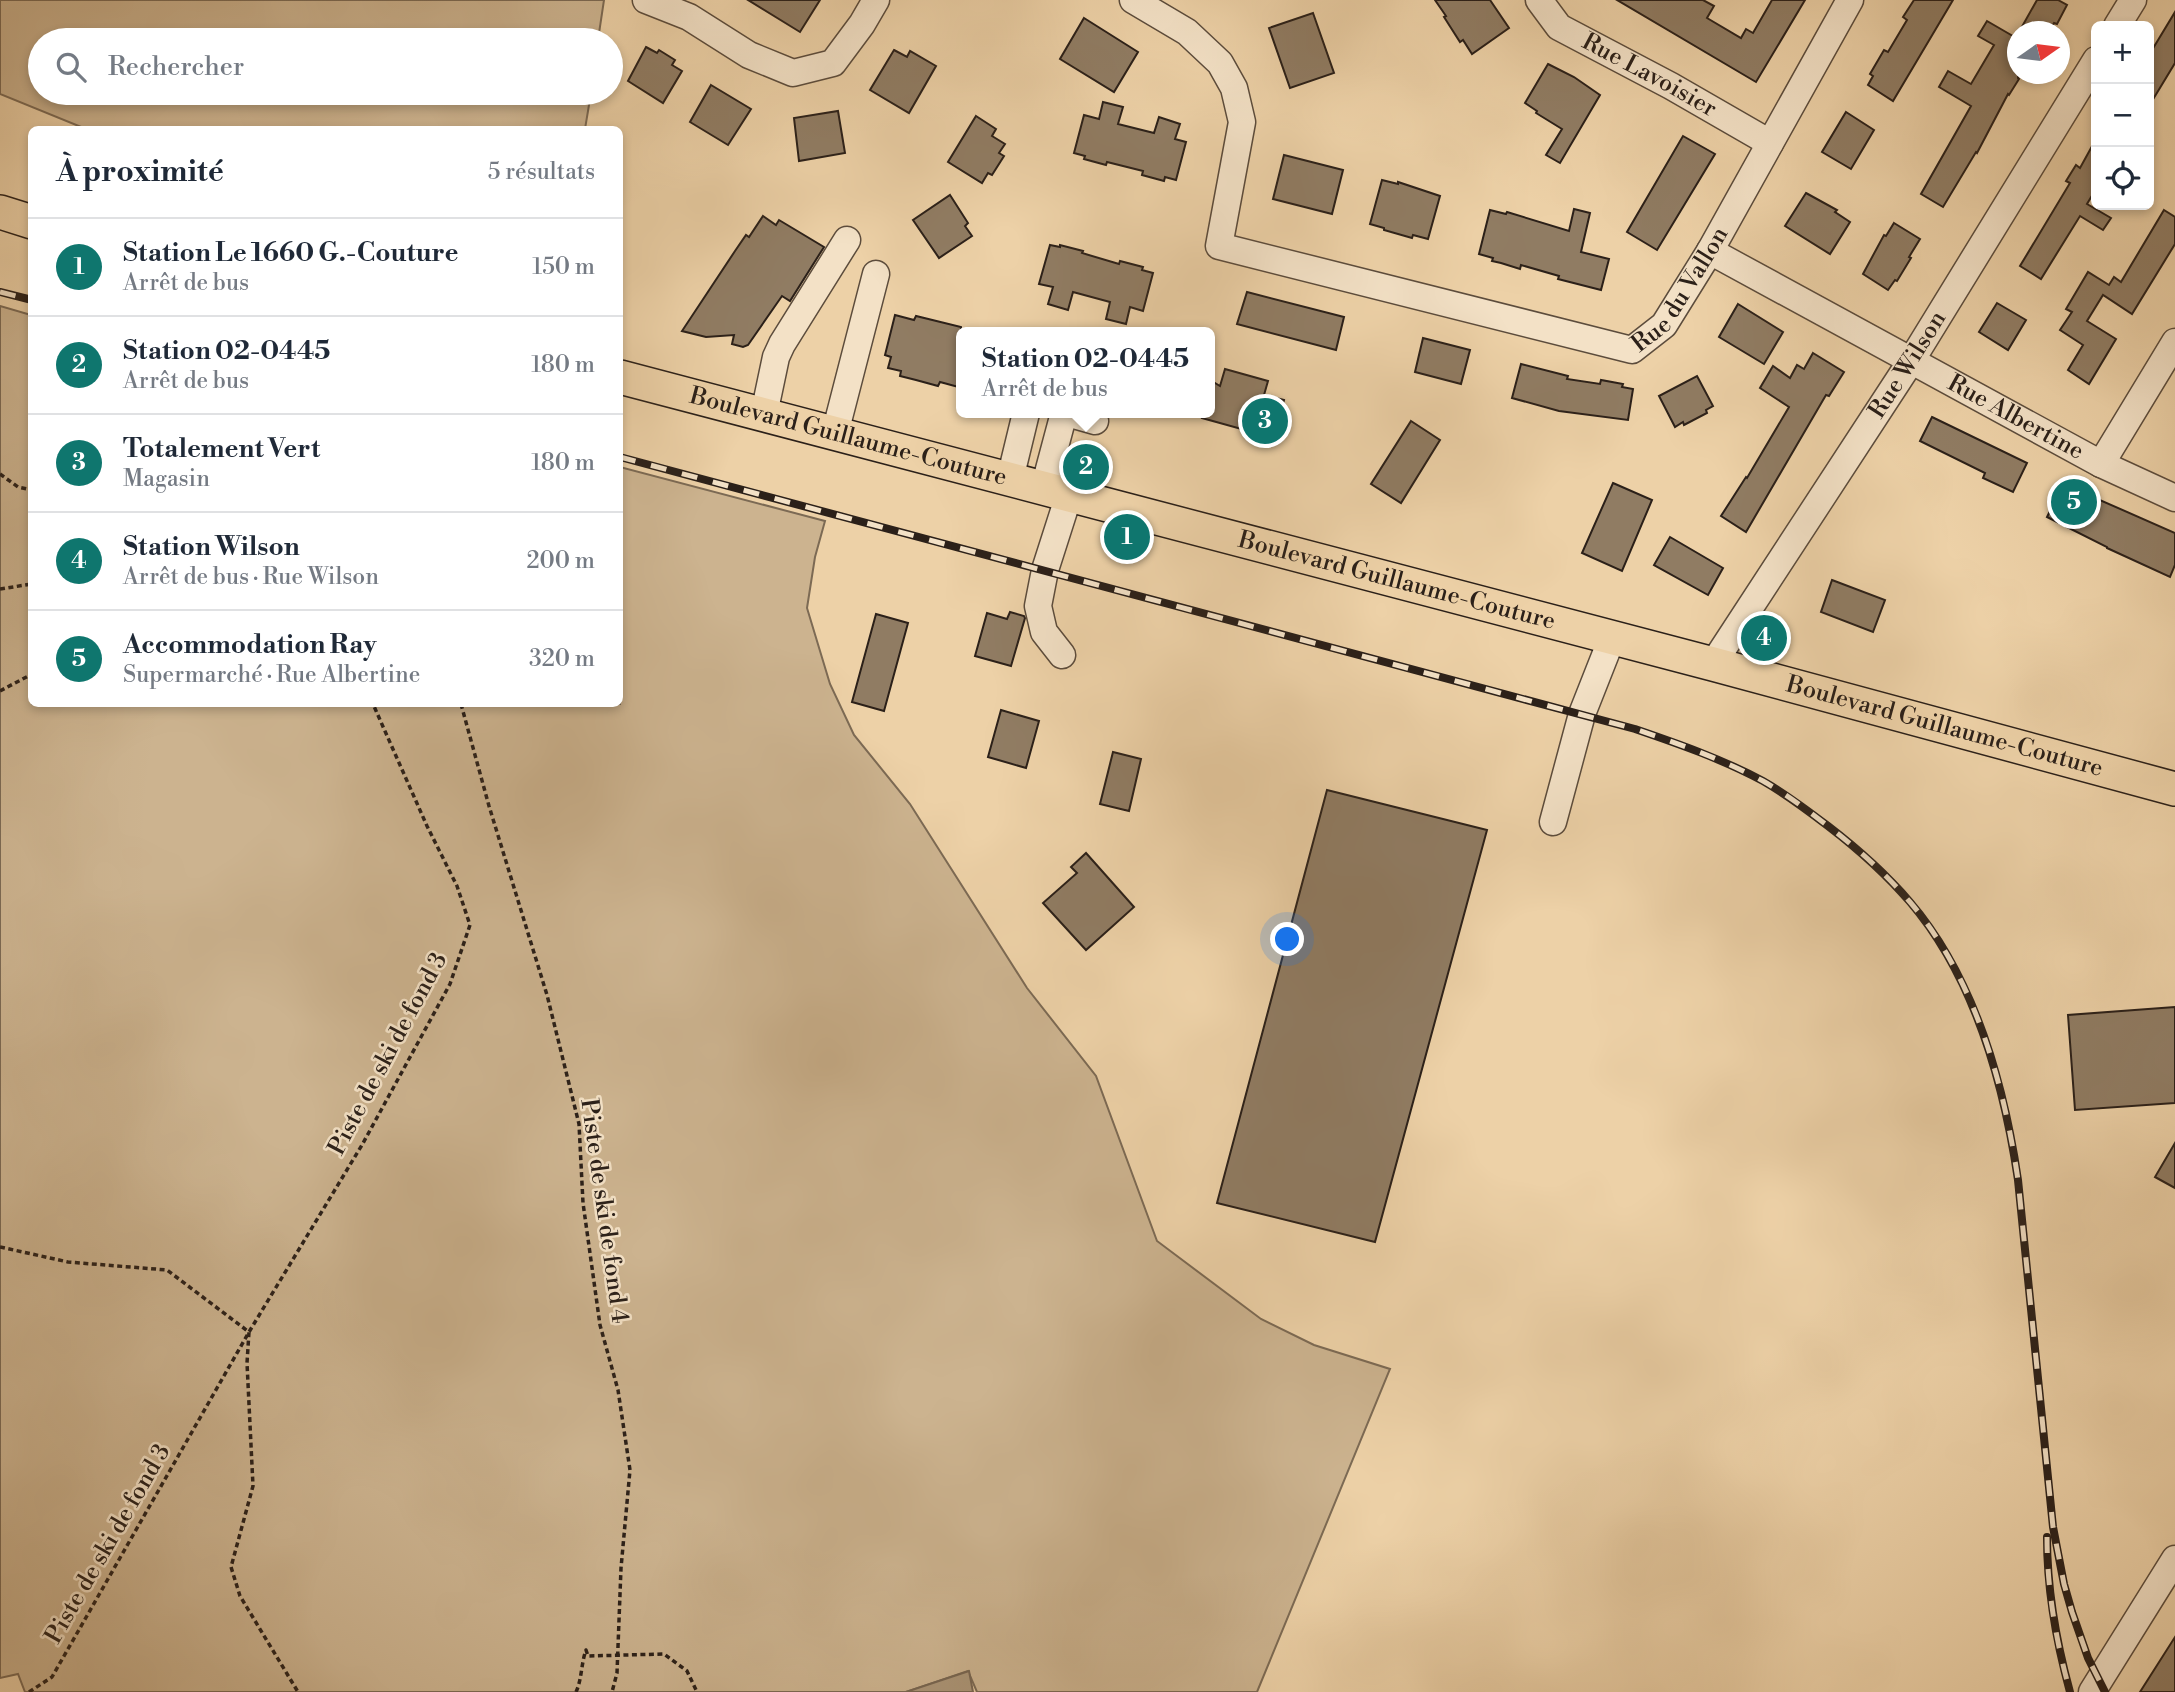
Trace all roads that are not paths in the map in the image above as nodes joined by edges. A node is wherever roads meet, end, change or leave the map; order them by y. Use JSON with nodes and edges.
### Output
{"nodes":[{"id":1,"x":646,"y":0,"type":"edge"},
{"id":2,"x":876,"y":0,"type":"edge"},
{"id":3,"x":1133,"y":0,"type":"edge"},
{"id":4,"x":1539,"y":0,"type":"edge"},
{"id":5,"x":1850,"y":0,"type":"edge"},
{"id":6,"x":2133,"y":0,"type":"edge"},
{"id":7,"x":2120,"y":21,"type":"edge"},
{"id":8,"x":2091,"y":68,"type":"edge"},
{"id":9,"x":1770,"y":143,"type":"junction"},
{"id":10,"x":0,"y":212,"type":"edge"},
{"id":11,"x":28,"y":221,"type":"edge"},
{"id":12,"x":847,"y":240,"type":"dead end"},
{"id":13,"x":1710,"y":251,"type":"junction"},
{"id":14,"x":876,"y":274,"type":"dead end"},
{"id":15,"x":2175,"y":342,"type":"edge"},
{"id":16,"x":1911,"y":361,"type":"junction"},
{"id":17,"x":623,"y":378,"type":"edge"},
{"id":18,"x":764,"y":414,"type":"junction"},
{"id":19,"x":1025,"y":418,"type":"edge"},
{"id":20,"x":1064,"y":418,"type":"edge"},
{"id":21,"x":1084,"y":418,"type":"edge"},
{"id":22,"x":1095,"y":421,"type":"dead end"},
{"id":23,"x":835,"y":433,"type":"junction"},
{"id":24,"x":2101,"y":464,"type":"junction"},
{"id":25,"x":1010,"y":480,"type":"junction"},
{"id":26,"x":1057,"y":492,"type":"junction"},
{"id":27,"x":2175,"y":498,"type":"edge"},
{"id":28,"x":1612,"y":638,"type":"junction"},
{"id":29,"x":1062,"y":655,"type":"dead end"},
{"id":30,"x":1713,"y":664,"type":"junction"},
{"id":31,"x":2175,"y":789,"type":"edge"},
{"id":32,"x":1553,"y":822,"type":"dead end"},
{"id":33,"x":2175,"y":1559,"type":"edge"},
{"id":34,"x":2092,"y":1692,"type":"edge"}],
"edges":[{"from":1,"to":2,"type":"street"},
{"from":3,"to":13,"type":"street","name":"Rue du Vallon"},
{"from":4,"to":9,"type":"street","name":"Rue Lavoisier"},
{"from":5,"to":9,"type":"street","name":"Rue du Vallon"},
{"from":6,"to":7,"type":"street"},
{"from":8,"to":16,"type":"street","name":"Rue Wilson"},
{"from":9,"to":13,"type":"street","name":"Rue du Vallon"},
{"from":10,"to":11,"type":"main road"},
{"from":12,"to":18,"type":"street"},
{"from":13,"to":16,"type":"street","name":"Rue Albertine"},
{"from":14,"to":23,"type":"street"},
{"from":15,"to":24,"type":"street"},
{"from":16,"to":24,"type":"street","name":"Rue Albertine"},
{"from":16,"to":30,"type":"street","name":"Rue Wilson"},
{"from":17,"to":18,"type":"main road","name":"Boulevard Guillaume-Couture"},
{"from":18,"to":23,"type":"main road","name":"Boulevard Guillaume-Couture"},
{"from":19,"to":25,"type":"street"},
{"from":20,"to":26,"type":"street"},
{"from":21,"to":22,"type":"street"},
{"from":23,"to":25,"type":"main road","name":"Boulevard Guillaume-Couture"},
{"from":24,"to":27,"type":"street","name":"Rue Albertine"},
{"from":25,"to":26,"type":"main road","name":"Boulevard Guillaume-Couture"},
{"from":26,"to":28,"type":"main road","name":"Boulevard Guillaume-Couture"},
{"from":26,"to":29,"type":"street"},
{"from":28,"to":30,"type":"main road","name":"Boulevard Guillaume-Couture"},
{"from":28,"to":32,"type":"street"},
{"from":30,"to":31,"type":"main road","name":"Boulevard Guillaume-Couture"},
{"from":33,"to":34,"type":"street"}]}
